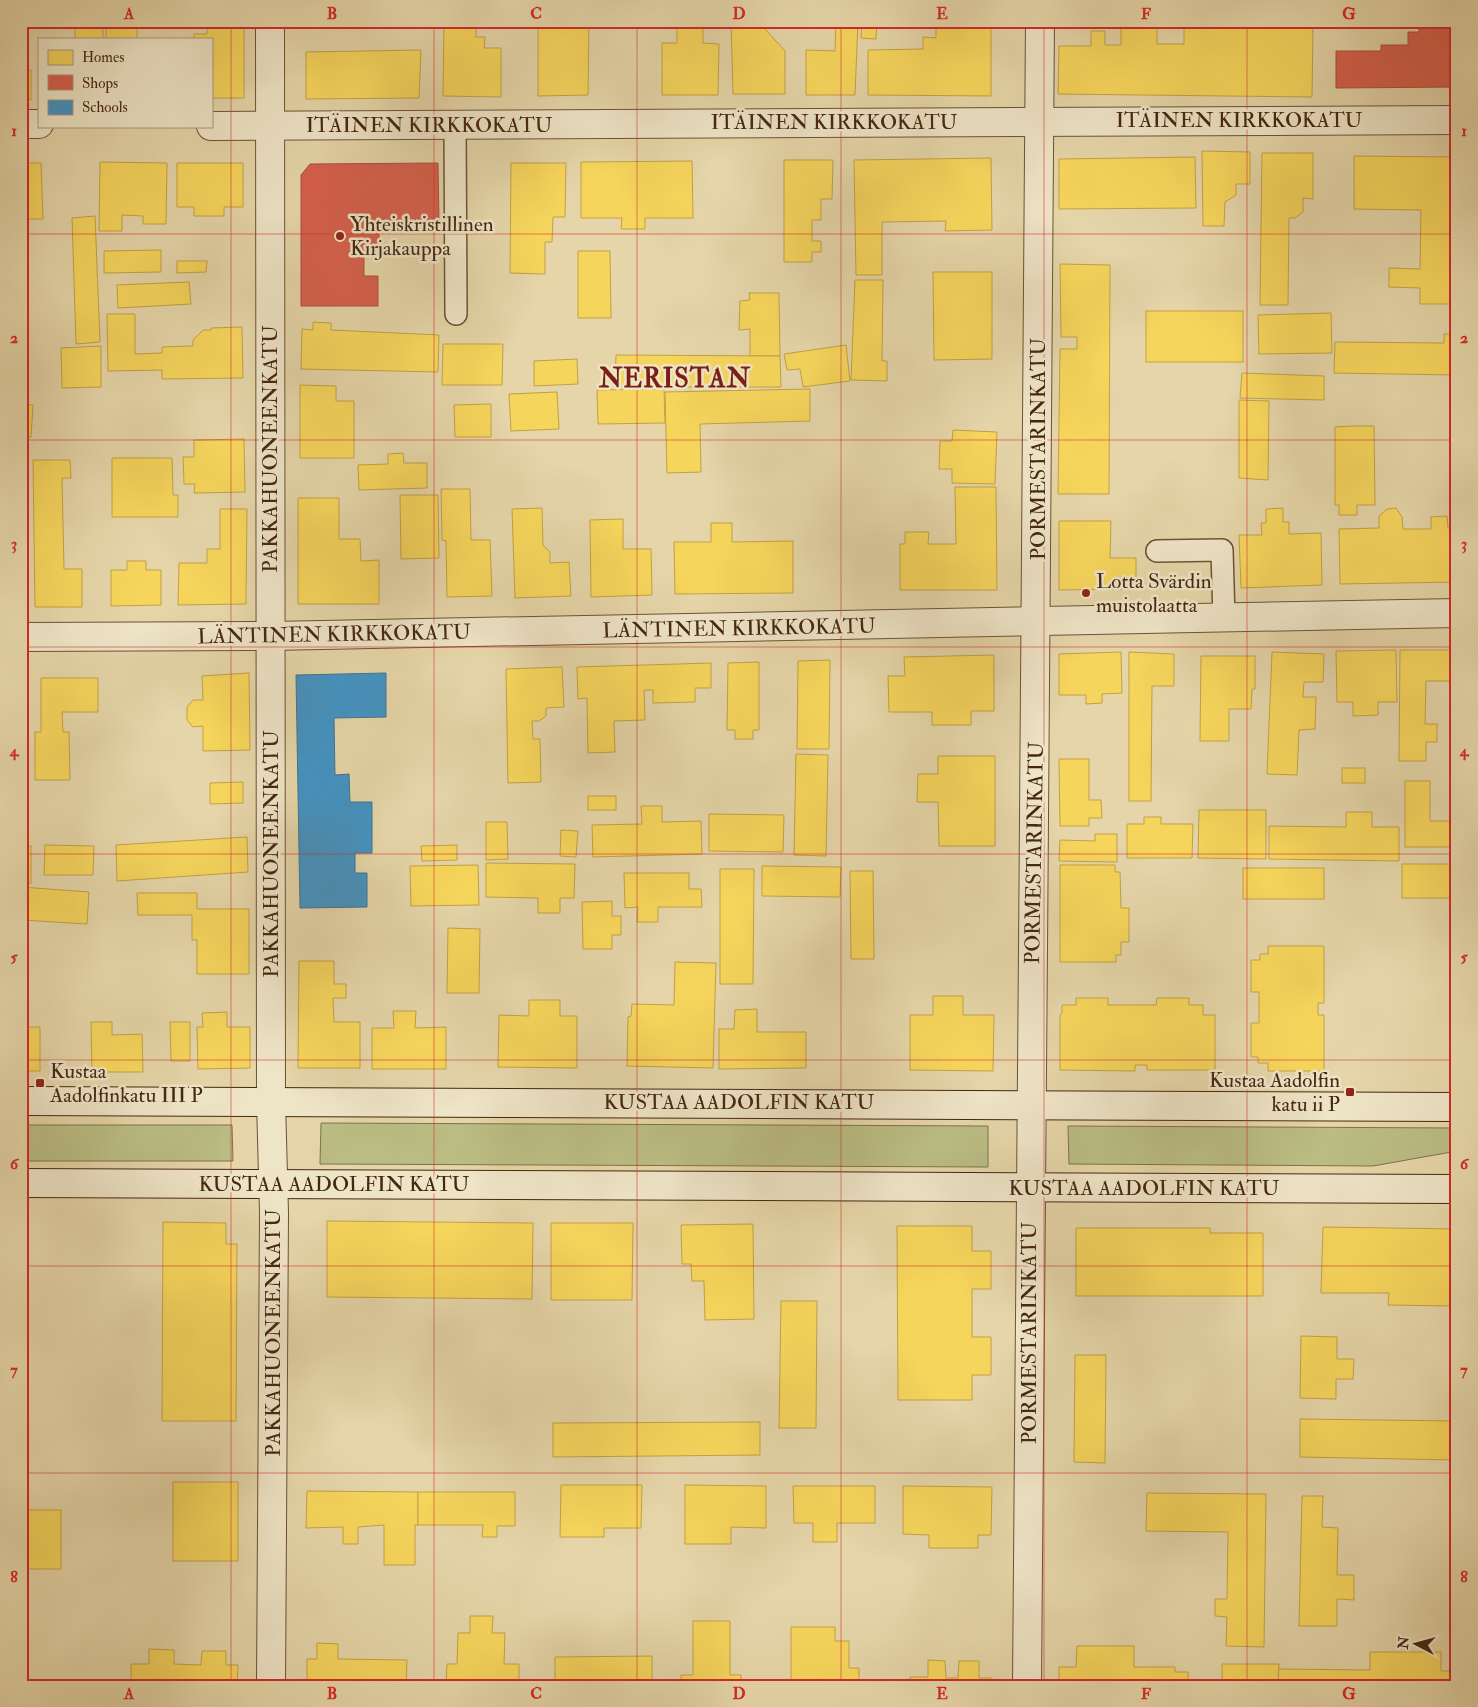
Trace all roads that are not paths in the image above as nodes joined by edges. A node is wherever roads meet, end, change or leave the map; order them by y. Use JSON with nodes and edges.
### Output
{"nodes":[{"id":1,"x":270,"y":21,"type":"edge"},
{"id":2,"x":1040,"y":21,"type":"edge"},
{"id":3,"x":1457,"y":120,"type":"edge"},
{"id":4,"x":1040,"y":121,"type":"junction"},
{"id":5,"x":21,"y":124,"type":"edge"},
{"id":6,"x":38,"y":124,"type":"edge"},
{"id":7,"x":455,"y":125,"type":"junction"},
{"id":8,"x":212,"y":126,"type":"edge"},
{"id":9,"x":268,"y":127,"type":"junction"},
{"id":10,"x":456,"y":314,"type":"dead end"},
{"id":11,"x":1158,"y":551,"type":"dead end"},
{"id":12,"x":1457,"y":613,"type":"edge"},
{"id":13,"x":1224,"y":619,"type":"junction"},
{"id":14,"x":1037,"y":623,"type":"junction"},
{"id":15,"x":271,"y":636,"type":"junction"},
{"id":16,"x":21,"y":637,"type":"edge"},
{"id":17,"x":21,"y":1101,"type":"edge"},
{"id":18,"x":271,"y":1101,"type":"junction"},
{"id":19,"x":1030,"y":1104,"type":"junction"},
{"id":20,"x":1457,"y":1107,"type":"edge"},
{"id":21,"x":21,"y":1183,"type":"edge"},
{"id":22,"x":273,"y":1183,"type":"junction"},
{"id":23,"x":1029,"y":1187,"type":"junction"},
{"id":24,"x":1457,"y":1189,"type":"edge"},
{"id":25,"x":271,"y":1686,"type":"edge"},
{"id":26,"x":1027,"y":1686,"type":"edge"}],
"edges":[{"from":1,"to":9,"type":"street","name":"PAKKAHUONEENKATU"},
{"from":2,"to":4,"type":"street","name":"PORMESTARINKATU"},
{"from":3,"to":4,"type":"street","name":"ITÄINEN KIRKKOKATU"},
{"from":4,"to":7,"type":"street","name":"ITÄINEN KIRKKOKATU"},
{"from":4,"to":14,"type":"street","name":"PORMESTARINKATU"},
{"from":5,"to":6,"type":"street"},
{"from":7,"to":9,"type":"street","name":"ITÄINEN KIRKKOKATU"},
{"from":7,"to":10,"type":"lane"},
{"from":8,"to":9,"type":"street","name":"ITÄINEN KIRKKOKATU"},
{"from":9,"to":15,"type":"street","name":"PAKKAHUONEENKATU"},
{"from":11,"to":13,"type":"lane"},
{"from":12,"to":13,"type":"street","name":"LÄNTINEN KIRKKOKATU"},
{"from":13,"to":14,"type":"street","name":"LÄNTINEN KIRKKOKATU"},
{"from":14,"to":15,"type":"street","name":"LÄNTINEN KIRKKOKATU"},
{"from":14,"to":19,"type":"street","name":"PORMESTARINKATU"},
{"from":15,"to":16,"type":"street","name":"LÄNTINEN KIRKKOKATU"},
{"from":15,"to":18,"type":"street","name":"PAKKAHUONEENKATU"},
{"from":17,"to":18,"type":"street","name":"KUSTAA AADOLFIN KATU"},
{"from":18,"to":19,"type":"street","name":"KUSTAA AADOLFIN KATU"},
{"from":18,"to":22,"type":"street","name":"PAKKAHUONEENKATU"},
{"from":19,"to":20,"type":"street","name":"KUSTAA AADOLFIN KATU"},
{"from":19,"to":23,"type":"street","name":"PORMESTARINKATU"},
{"from":21,"to":22,"type":"street","name":"KUSTAA AADOLFIN KATU"},
{"from":22,"to":23,"type":"street","name":"KUSTAA AADOLFIN KATU"},
{"from":22,"to":25,"type":"street","name":"PAKKAHUONEENKATU"},
{"from":23,"to":24,"type":"street","name":"KUSTAA AADOLFIN KATU"},
{"from":23,"to":26,"type":"street","name":"PORMESTARINKATU"}]}
